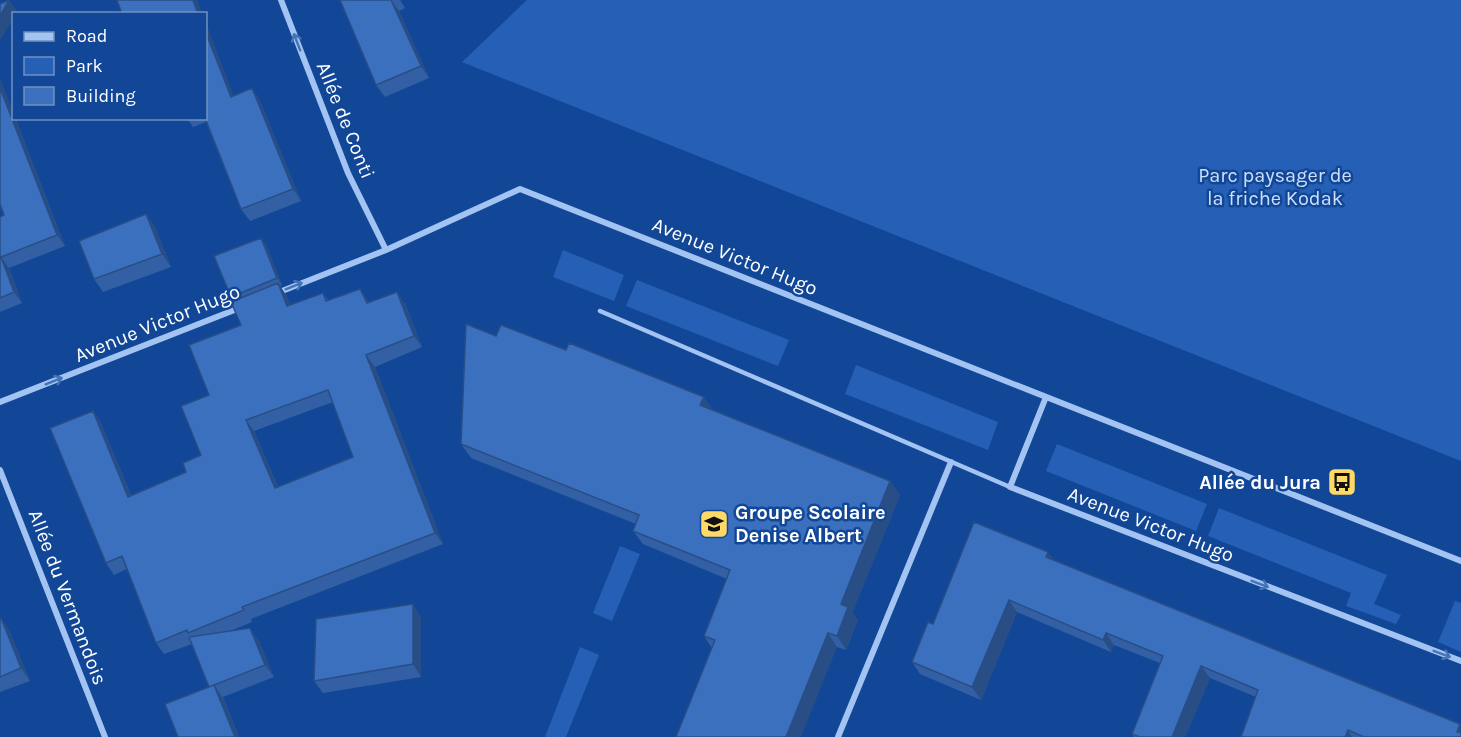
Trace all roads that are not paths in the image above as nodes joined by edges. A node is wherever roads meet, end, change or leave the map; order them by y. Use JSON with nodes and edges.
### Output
{"nodes":[{"id":1,"x":281,"y":0,"type":"edge"},
{"id":2,"x":386,"y":250,"type":"junction"},
{"id":3,"x":272,"y":295,"type":"edge"},
{"id":4,"x":250,"y":303,"type":"edge"},
{"id":5,"x":600,"y":311,"type":"dead end"},
{"id":6,"x":1046,"y":397,"type":"junction"},
{"id":7,"x":0,"y":402,"type":"edge"},
{"id":8,"x":951,"y":462,"type":"junction"},
{"id":9,"x":0,"y":470,"type":"edge"},
{"id":10,"x":1010,"y":488,"type":"junction"},
{"id":11,"x":1461,"y":561,"type":"edge"},
{"id":12,"x":1461,"y":661,"type":"edge"},
{"id":13,"x":105,"y":737,"type":"edge"},
{"id":14,"x":838,"y":737,"type":"edge"}],
"edges":[{"from":2,"to":1,"type":"street","name":"Allée de Conti","one_way":true},
{"from":3,"to":2,"type":"street","name":"Avenue Victor Hugo","one_way":true},
{"from":2,"to":6,"type":"street","name":"Avenue Victor Hugo"},
{"from":7,"to":4,"type":"street","name":"Avenue Victor Hugo","one_way":true},
{"from":5,"to":8,"type":"lane","name":"Avenue Victor Hugo"},
{"from":6,"to":10,"type":"street"},
{"from":6,"to":11,"type":"street","name":"Avenue Victor Hugo"},
{"from":8,"to":10,"type":"lane","name":"Avenue Victor Hugo"},
{"from":8,"to":14,"type":"street"},
{"from":9,"to":13,"type":"street","name":"Allée du Vermandois"},
{"from":10,"to":12,"type":"street","name":"Avenue Victor Hugo","one_way":true}]}
